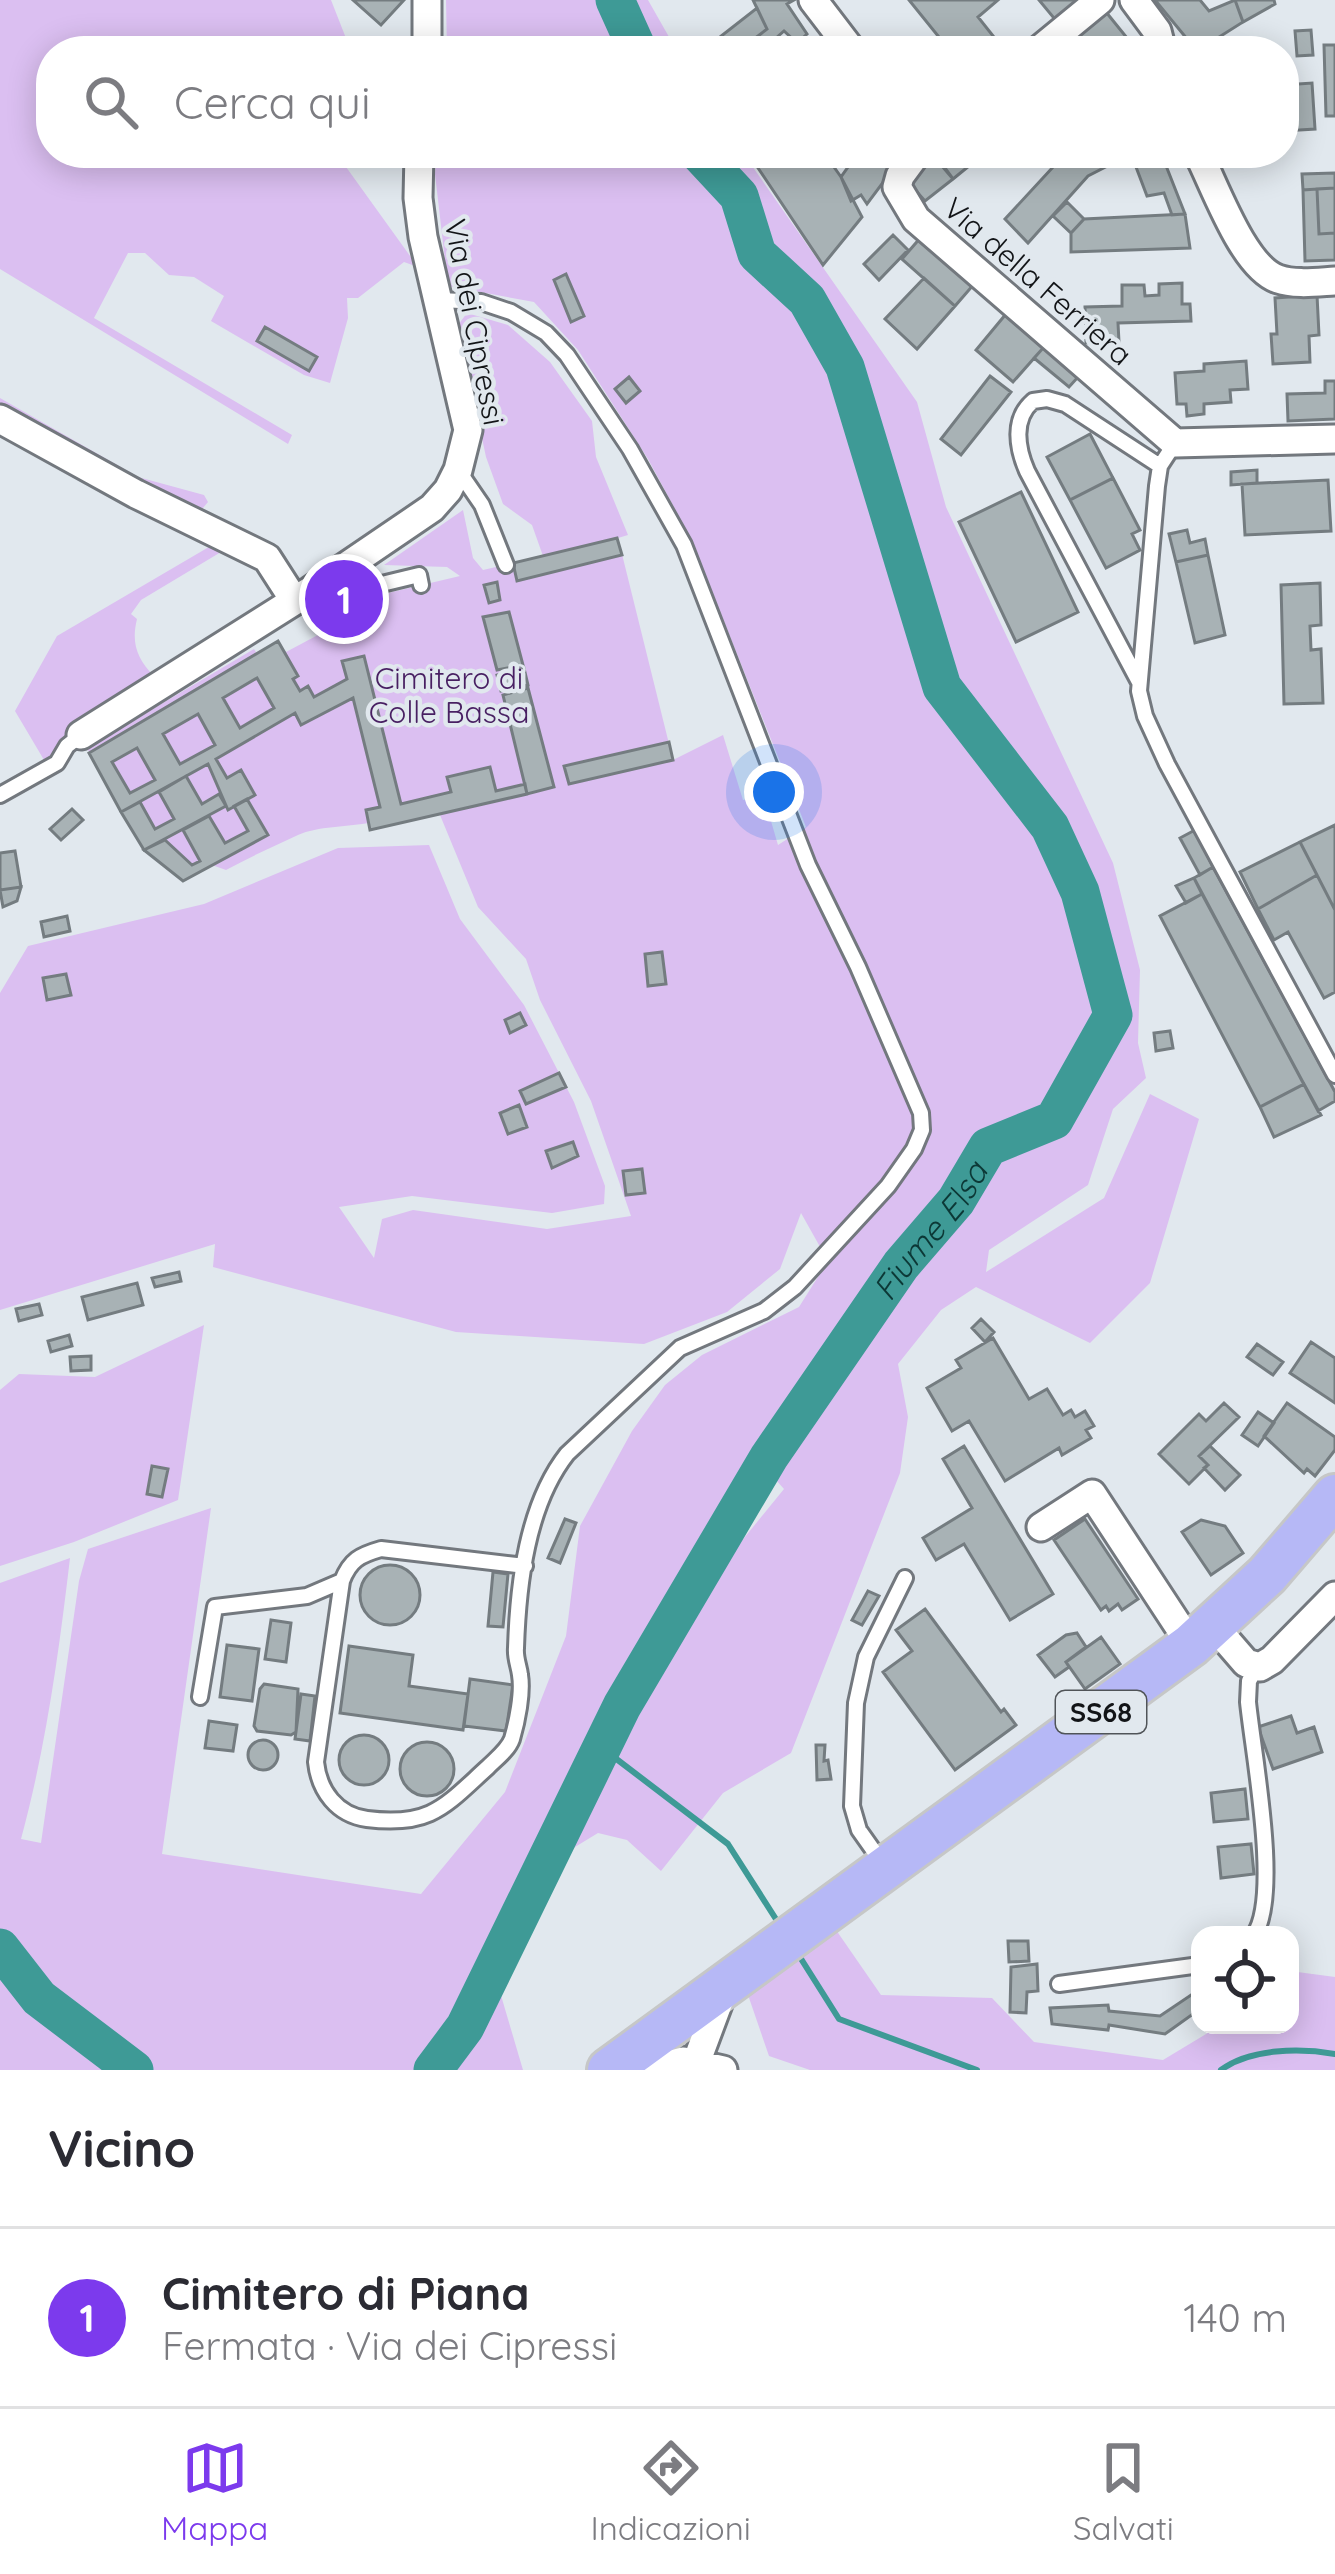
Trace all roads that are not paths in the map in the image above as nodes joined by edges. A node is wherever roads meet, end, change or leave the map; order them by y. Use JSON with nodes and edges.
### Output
{"nodes":[{"id":1,"x":427,"y":0,"type":"edge"},
{"id":2,"x":813,"y":0,"type":"edge"},
{"id":3,"x":1100,"y":0,"type":"edge"},
{"id":4,"x":1134,"y":0,"type":"edge"},
{"id":5,"x":427,"y":36,"type":"edge"},
{"id":6,"x":841,"y":36,"type":"edge"},
{"id":7,"x":1056,"y":36,"type":"edge"},
{"id":8,"x":1158,"y":36,"type":"edge"},
{"id":9,"x":419,"y":168,"type":"edge"},
{"id":10,"x":906,"y":168,"type":"edge"},
{"id":11,"x":1206,"y":168,"type":"edge"},
{"id":12,"x":1335,"y":281,"type":"edge"},
{"id":13,"x":440,"y":300,"type":"junction"},
{"id":14,"x":0,"y":419,"type":"edge"},
{"id":15,"x":1335,"y":439,"type":"edge"},
{"id":16,"x":1168,"y":455,"type":"junction"},
{"id":17,"x":458,"y":470,"type":"junction"},
{"id":18,"x":506,"y":565,"type":"dead end"},
{"id":19,"x":421,"y":585,"type":"dead end"},
{"id":20,"x":302,"y":596,"type":"junction"},
{"id":21,"x":1140,"y":684,"type":"junction"},
{"id":22,"x":81,"y":735,"type":"joint"},
{"id":23,"x":0,"y":794,"type":"edge"},
{"id":24,"x":1335,"y":1075,"type":"edge"},
{"id":25,"x":1335,"y":1496,"type":"edge"},
{"id":26,"x":1041,"y":1527,"type":"dead end"},
{"id":27,"x":525,"y":1566,"type":"junction"},
{"id":28,"x":904,"y":1578,"type":"dead end"},
{"id":29,"x":342,"y":1580,"type":"junction"},
{"id":30,"x":1335,"y":1596,"type":"edge"},
{"id":31,"x":1203,"y":1635,"type":"junction"},
{"id":32,"x":1257,"y":1667,"type":"junction"},
{"id":33,"x":200,"y":1697,"type":"dead end"},
{"id":34,"x":886,"y":1868,"type":"junction"},
{"id":35,"x":1258,"y":1926,"type":"edge"},
{"id":36,"x":1191,"y":1966,"type":"edge"},
{"id":37,"x":1059,"y":1984,"type":"dead end"},
{"id":38,"x":725,"y":1985,"type":"junction"},
{"id":39,"x":710,"y":2066,"type":"edge"},
{"id":40,"x":609,"y":2070,"type":"edge"},
{"id":41,"x":649,"y":2070,"type":"edge"}],
"edges":[{"from":1,"to":5,"type":"street"},
{"from":2,"to":6,"type":"street"},
{"from":3,"to":7,"type":"street"},
{"from":4,"to":8,"type":"street"},
{"from":9,"to":13,"type":"street","name":"Via dei Cipressi"},
{"from":10,"to":16,"type":"street","name":"Via della Ferriera"},
{"from":11,"to":12,"type":"street"},
{"from":13,"to":17,"type":"street","name":"Via dei Cipressi"},
{"from":13,"to":27,"type":"lane"},
{"from":14,"to":20,"type":"street"},
{"from":15,"to":16,"type":"street"},
{"from":16,"to":21,"type":"lane"},
{"from":16,"to":21,"type":"lane"},
{"from":17,"to":18,"type":"lane"},
{"from":17,"to":20,"type":"street"},
{"from":19,"to":20,"type":"lane"},
{"from":20,"to":22,"type":"street"},
{"from":21,"to":24,"type":"lane"},
{"from":22,"to":23,"type":"lane"},
{"from":25,"to":31,"type":"main road","number":"SS68"},
{"from":26,"to":31,"type":"street"},
{"from":27,"to":29,"type":"lane"},
{"from":27,"to":29,"type":"lane"},
{"from":28,"to":34,"type":"lane"},
{"from":29,"to":33,"type":"lane"},
{"from":30,"to":32,"type":"street"},
{"from":31,"to":32,"type":"street"},
{"from":31,"to":34,"type":"main road","number":"SS68"},
{"from":32,"to":35,"type":"lane"},
{"from":34,"to":38,"type":"main road","number":"SS68"},
{"from":36,"to":37,"type":"lane"},
{"from":38,"to":39,"type":"street"},
{"from":38,"to":40,"type":"main road","number":"SS68"},
{"from":39,"to":41,"type":"street"}]}
